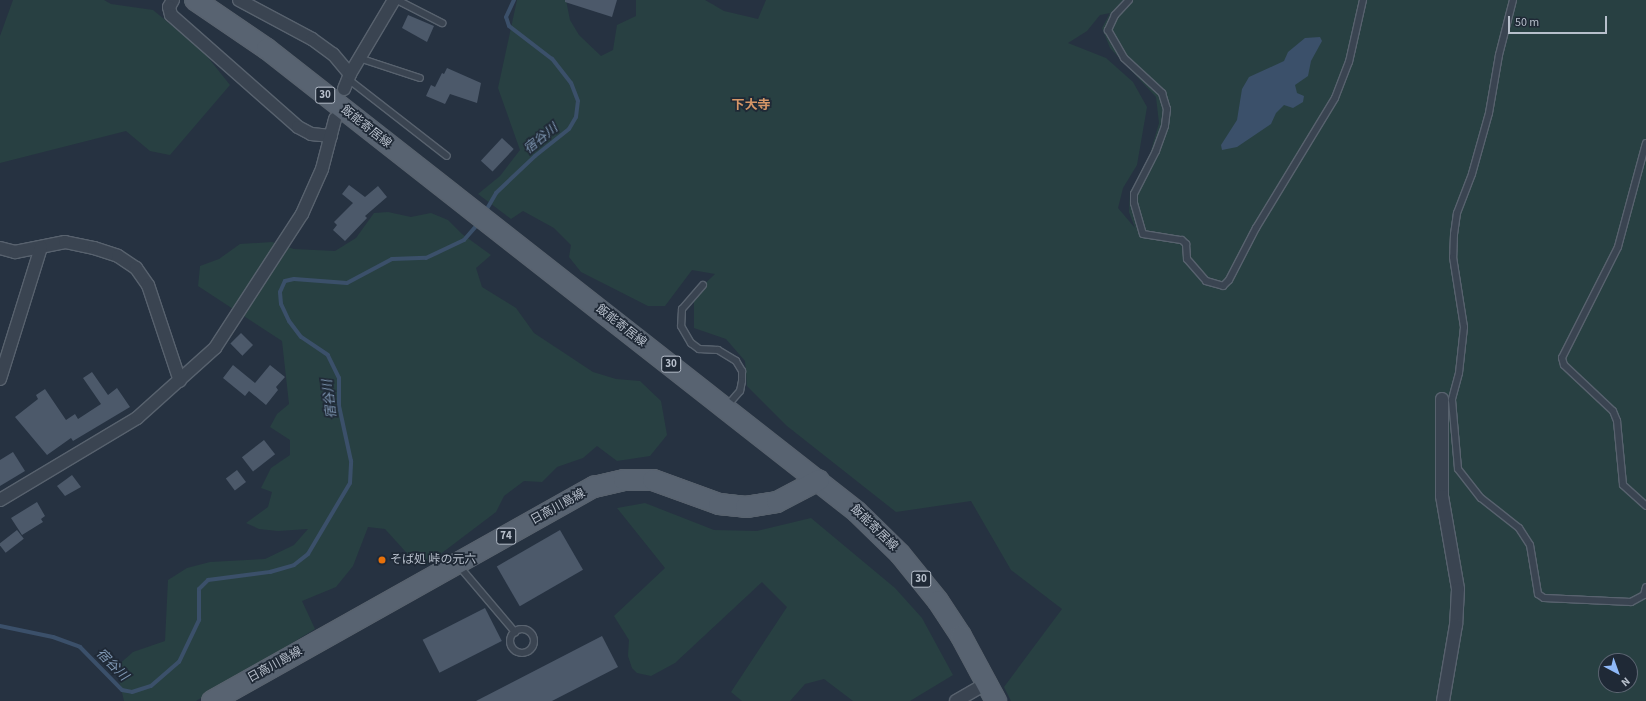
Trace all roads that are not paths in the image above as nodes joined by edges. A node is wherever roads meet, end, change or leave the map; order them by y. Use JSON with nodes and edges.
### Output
{"nodes":[{"id":1,"x":172,"y":0,"type":"edge"},
{"id":2,"x":195,"y":0,"type":"edge"},
{"id":3,"x":239,"y":0,"type":"edge"},
{"id":4,"x":396,"y":0,"type":"edge"},
{"id":5,"x":1129,"y":0,"type":"edge"},
{"id":6,"x":1363,"y":0,"type":"edge"},
{"id":7,"x":1512,"y":0,"type":"edge"},
{"id":8,"x":442,"y":23,"type":"dead end"},
{"id":9,"x":359,"y":58,"type":"junction"},
{"id":10,"x":420,"y":78,"type":"dead end"},
{"id":11,"x":348,"y":81,"type":"junction"},
{"id":12,"x":335,"y":119,"type":"dead end"},
{"id":13,"x":331,"y":136,"type":"junction"},
{"id":14,"x":1646,"y":143,"type":"edge"},
{"id":15,"x":447,"y":156,"type":"dead end"},
{"id":16,"x":41,"y":247,"type":"junction"},
{"id":17,"x":0,"y":248,"type":"edge"},
{"id":18,"x":703,"y":285,"type":"dead end"},
{"id":19,"x":0,"y":378,"type":"edge"},
{"id":20,"x":180,"y":381,"type":"junction"},
{"id":21,"x":1442,"y":399,"type":"dead end"},
{"id":22,"x":726,"y":407,"type":"junction"},
{"id":23,"x":819,"y":480,"type":"junction"},
{"id":24,"x":0,"y":500,"type":"edge"},
{"id":25,"x":1646,"y":506,"type":"edge"},
{"id":26,"x":457,"y":563,"type":"junction"},
{"id":27,"x":1646,"y":587,"type":"edge"},
{"id":28,"x":515,"y":632,"type":"dead end"},
{"id":29,"x":987,"y":683,"type":"junction"},
{"id":30,"x":212,"y":701,"type":"edge"},
{"id":31,"x":956,"y":701,"type":"edge"},
{"id":32,"x":996,"y":701,"type":"edge"},
{"id":33,"x":1443,"y":701,"type":"edge"}],
"edges":[{"from":1,"to":13,"type":"street"},
{"from":2,"to":22,"type":"main road","name":"飯能寄居線","number":"30"},
{"from":3,"to":11,"type":"street"},
{"from":4,"to":8,"type":"lane"},
{"from":4,"to":9,"type":"street"},
{"from":5,"to":6,"type":"lane"},
{"from":7,"to":27,"type":"lane"},
{"from":9,"to":10,"type":"lane"},
{"from":9,"to":11,"type":"street"},
{"from":11,"to":15,"type":"lane"},
{"from":12,"to":13,"type":"street"},
{"from":13,"to":20,"type":"street"},
{"from":14,"to":25,"type":"lane"},
{"from":16,"to":17,"type":"street"},
{"from":16,"to":19,"type":"street"},
{"from":16,"to":20,"type":"street"},
{"from":18,"to":22,"type":"lane"},
{"from":20,"to":24,"type":"street"},
{"from":21,"to":33,"type":"street"},
{"from":22,"to":23,"type":"main road","name":"飯能寄居線","number":"30"},
{"from":23,"to":26,"type":"main road","name":"日高川島線","number":"74"},
{"from":23,"to":29,"type":"main road","name":"飯能寄居線","number":"30"},
{"from":26,"to":28,"type":"lane"},
{"from":26,"to":30,"type":"main road","name":"日高川島線","number":"74"},
{"from":29,"to":31,"type":"street"},
{"from":29,"to":32,"type":"main road","name":"飯能寄居線","number":"30"}]}
